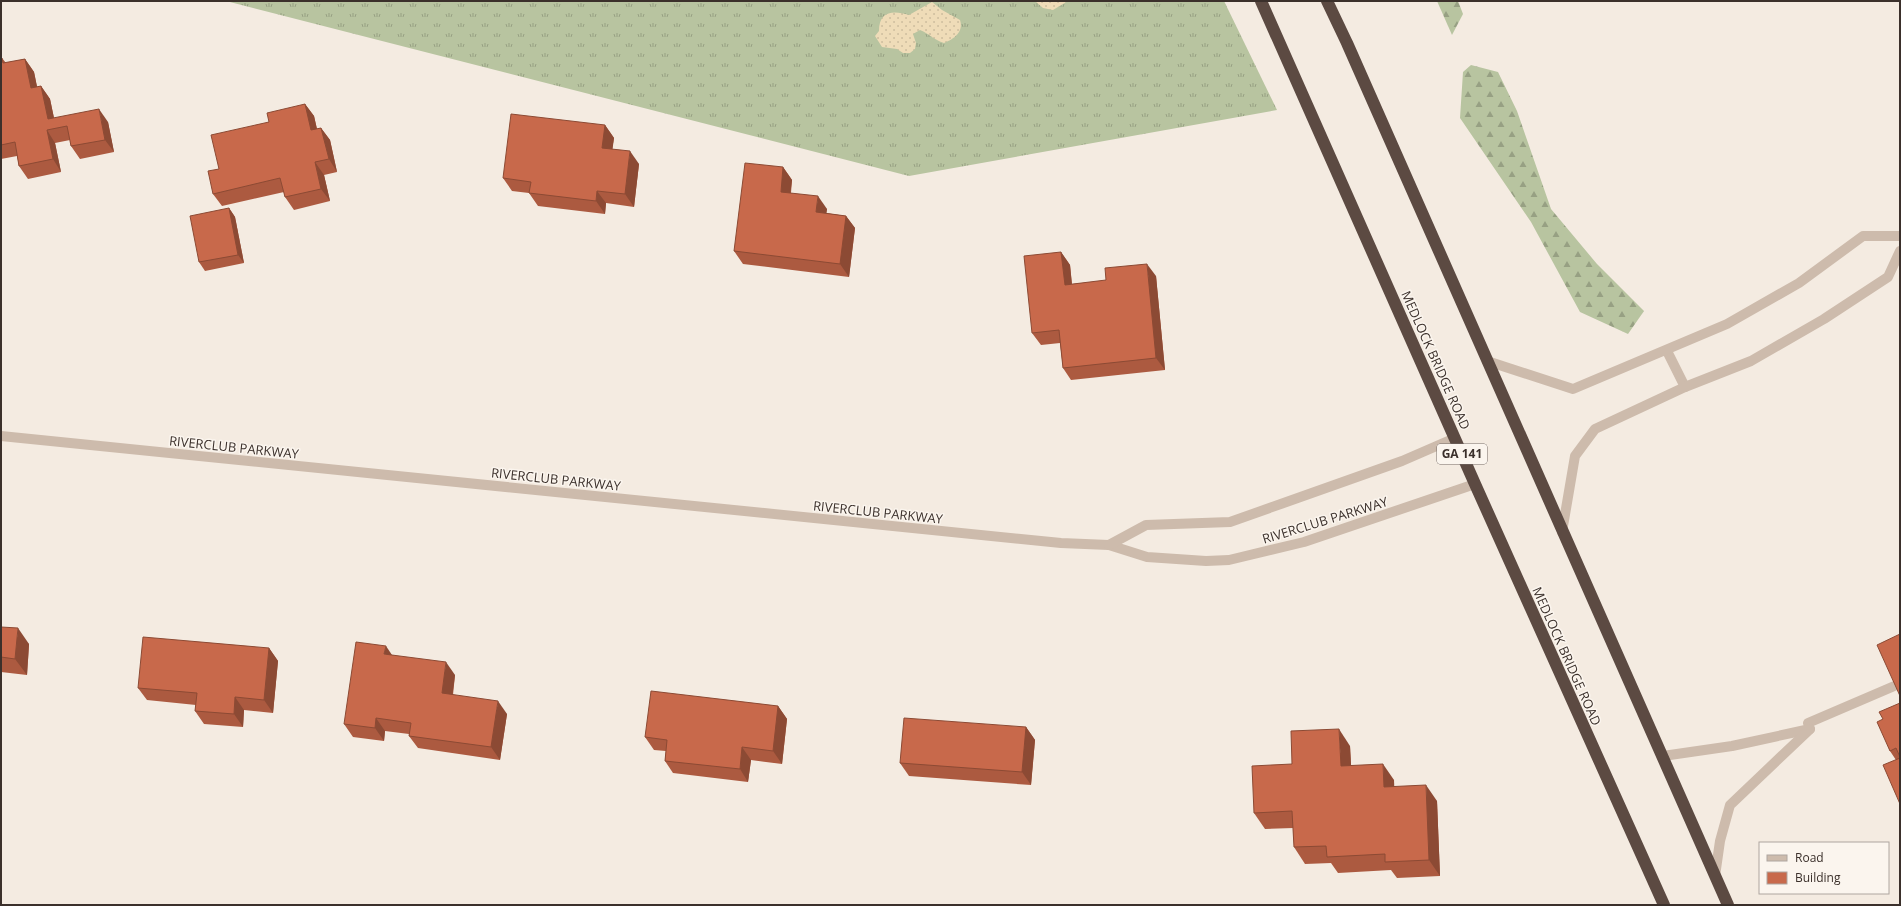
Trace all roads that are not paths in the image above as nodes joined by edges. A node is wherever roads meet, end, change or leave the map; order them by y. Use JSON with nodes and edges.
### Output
{"nodes":[{"id":1,"x":1262,"y":1,"type":"edge"},
{"id":2,"x":1326,"y":1,"type":"edge"},
{"id":3,"x":1900,"y":236,"type":"edge"},
{"id":4,"x":1900,"y":251,"type":"edge"},
{"id":5,"x":1667,"y":351,"type":"junction"},
{"id":6,"x":1487,"y":361,"type":"junction"},
{"id":7,"x":1685,"y":387,"type":"junction"},
{"id":8,"x":1,"y":436,"type":"edge"},
{"id":9,"x":1455,"y":438,"type":"junction"},
{"id":10,"x":1475,"y":484,"type":"junction"},
{"id":11,"x":1562,"y":532,"type":"junction"},
{"id":12,"x":1109,"y":545,"type":"junction"},
{"id":13,"x":1899,"y":684,"type":"edge"},
{"id":14,"x":1808,"y":723,"type":"dead end"},
{"id":15,"x":1663,"y":756,"type":"junction"},
{"id":16,"x":1715,"y":876,"type":"junction"},
{"id":17,"x":1664,"y":905,"type":"edge"},
{"id":18,"x":1728,"y":905,"type":"edge"}],
"edges":[{"from":1,"to":9,"type":"highway","name":"MEDLOCK BRIDGE ROAD","number":"GA 141"},
{"from":2,"to":6,"type":"highway"},
{"from":3,"to":5,"type":"street"},
{"from":4,"to":7,"type":"street"},
{"from":5,"to":6,"type":"street"},
{"from":5,"to":7,"type":"street"},
{"from":6,"to":11,"type":"highway"},
{"from":7,"to":11,"type":"street"},
{"from":8,"to":12,"type":"street","name":"RIVERCLUB PARKWAY"},
{"from":9,"to":10,"type":"highway","name":"MEDLOCK BRIDGE ROAD","number":"GA 141"},
{"from":9,"to":12,"type":"street","name":"RIVERCLUB PARKWAY"},
{"from":10,"to":12,"type":"street","name":"RIVERCLUB PARKWAY"},
{"from":10,"to":17,"type":"highway","name":"MEDLOCK BRIDGE ROAD","number":"GA 141"},
{"from":11,"to":15,"type":"highway"},
{"from":13,"to":14,"type":"street"},
{"from":15,"to":16,"type":"highway"},
{"from":15,"to":16,"type":"street"},
{"from":16,"to":18,"type":"highway"}]}
